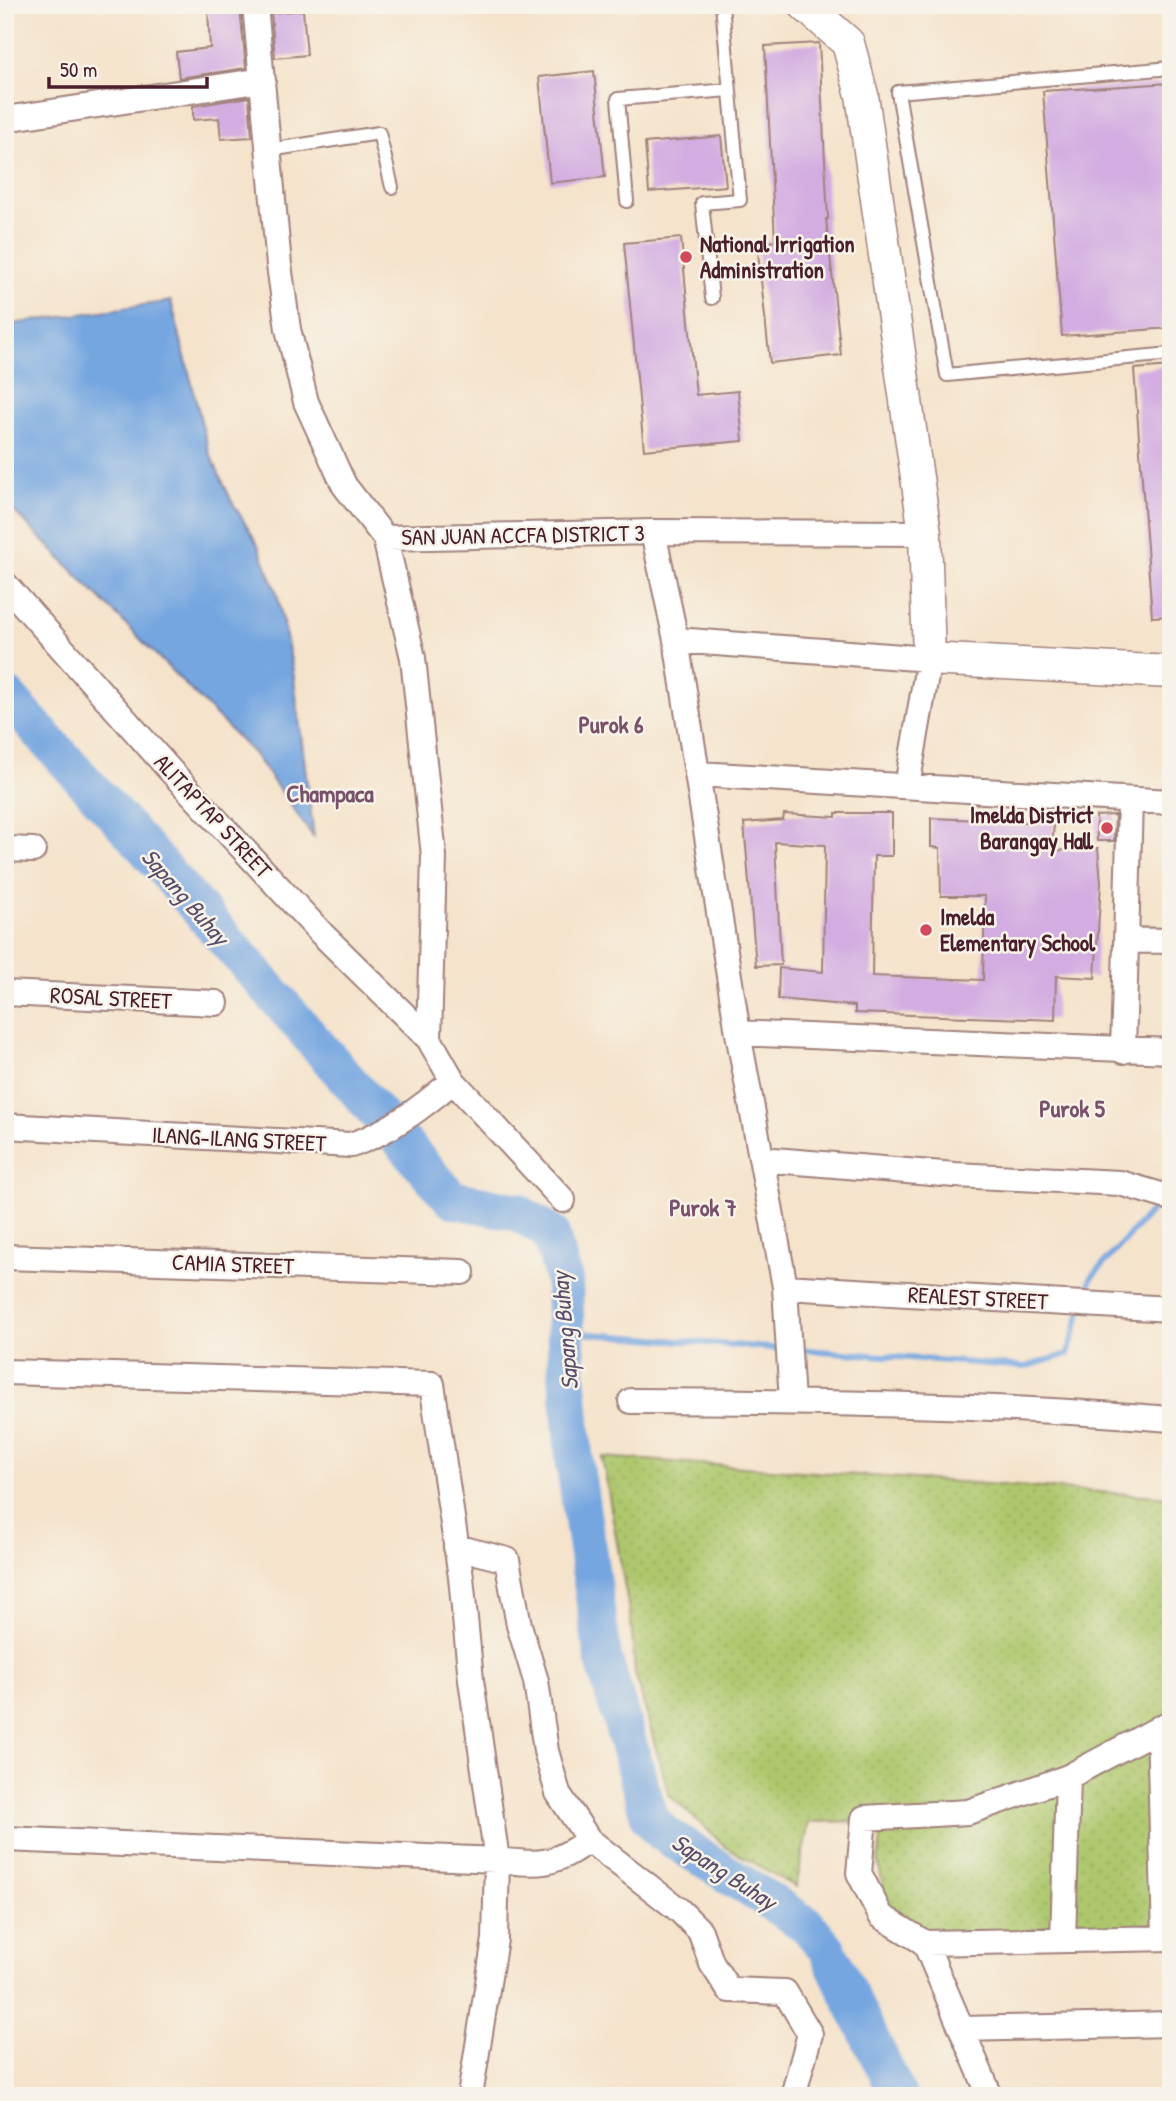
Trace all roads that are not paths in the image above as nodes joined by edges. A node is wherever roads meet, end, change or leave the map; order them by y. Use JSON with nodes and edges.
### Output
{"nodes":[{"id":1,"x":255,"y":5,"type":"edge"},
{"id":2,"x":722,"y":5,"type":"edge"},
{"id":3,"x":805,"y":5,"type":"edge"},
{"id":4,"x":1171,"y":68,"type":"edge"},
{"id":5,"x":263,"y":80,"type":"junction"},
{"id":6,"x":729,"y":90,"type":"junction"},
{"id":7,"x":5,"y":119,"type":"edge"},
{"id":8,"x":269,"y":150,"type":"junction"},
{"id":9,"x":392,"y":187,"type":"dead end"},
{"id":10,"x":627,"y":201,"type":"dead end"},
{"id":11,"x":712,"y":298,"type":"dead end"},
{"id":12,"x":1171,"y":354,"type":"edge"},
{"id":13,"x":653,"y":532,"type":"junction"},
{"id":14,"x":925,"y":533,"type":"junction"},
{"id":15,"x":385,"y":538,"type":"junction"},
{"id":16,"x":5,"y":583,"type":"edge"},
{"id":17,"x":676,"y":640,"type":"junction"},
{"id":18,"x":929,"y":659,"type":"junction"},
{"id":19,"x":1171,"y":672,"type":"edge"},
{"id":20,"x":698,"y":774,"type":"junction"},
{"id":21,"x":907,"y":786,"type":"junction"},
{"id":22,"x":1130,"y":800,"type":"junction"},
{"id":23,"x":1171,"y":802,"type":"edge"},
{"id":24,"x":5,"y":849,"type":"edge"},
{"id":25,"x":33,"y":850,"type":"dead end"},
{"id":26,"x":1127,"y":940,"type":"junction"},
{"id":27,"x":1171,"y":941,"type":"edge"},
{"id":28,"x":5,"y":993,"type":"edge"},
{"id":29,"x":216,"y":1003,"type":"dead end"},
{"id":30,"x":738,"y":1033,"type":"junction"},
{"id":31,"x":429,"y":1039,"type":"junction"},
{"id":32,"x":1123,"y":1051,"type":"junction"},
{"id":33,"x":1171,"y":1051,"type":"edge"},
{"id":34,"x":453,"y":1081,"type":"junction"},
{"id":35,"x":5,"y":1126,"type":"edge"},
{"id":36,"x":762,"y":1159,"type":"junction"},
{"id":37,"x":1171,"y":1198,"type":"edge"},
{"id":38,"x":563,"y":1200,"type":"dead end"},
{"id":39,"x":5,"y":1257,"type":"edge"},
{"id":40,"x":462,"y":1272,"type":"dead end"},
{"id":41,"x":785,"y":1287,"type":"junction"},
{"id":42,"x":1171,"y":1309,"type":"edge"},
{"id":43,"x":5,"y":1373,"type":"edge"},
{"id":44,"x":631,"y":1401,"type":"dead end"},
{"id":45,"x":792,"y":1402,"type":"junction"},
{"id":46,"x":1171,"y":1419,"type":"edge"},
{"id":47,"x":456,"y":1546,"type":"junction"},
{"id":48,"x":1165,"y":1725,"type":"edge"},
{"id":49,"x":1068,"y":1777,"type":"junction"},
{"id":50,"x":5,"y":1839,"type":"edge"},
{"id":51,"x":589,"y":1840,"type":"junction"},
{"id":52,"x":497,"y":1860,"type":"junction"},
{"id":53,"x":1168,"y":1938,"type":"edge"},
{"id":54,"x":1063,"y":1940,"type":"junction"},
{"id":55,"x":925,"y":1943,"type":"junction"},
{"id":56,"x":1171,"y":2024,"type":"edge"},
{"id":57,"x":964,"y":2029,"type":"junction"},
{"id":58,"x":470,"y":2096,"type":"edge"},
{"id":59,"x":793,"y":2096,"type":"edge"},
{"id":60,"x":990,"y":2096,"type":"edge"}],
"edges":[{"from":1,"to":5,"type":"street","name":"SAN JUAN ACCFA DISTRICT 3"},
{"from":2,"to":6,"type":"lane"},
{"from":3,"to":14,"type":"street"},
{"from":4,"to":12,"type":"lane"},
{"from":5,"to":7,"type":"street"},
{"from":5,"to":8,"type":"street","name":"SAN JUAN ACCFA DISTRICT 3"},
{"from":6,"to":10,"type":"lane"},
{"from":6,"to":11,"type":"lane"},
{"from":8,"to":9,"type":"lane"},
{"from":8,"to":15,"type":"street","name":"SAN JUAN ACCFA DISTRICT 3"},
{"from":13,"to":14,"type":"street","name":"SAN JUAN ACCFA DISTRICT 3"},
{"from":13,"to":15,"type":"street","name":"SAN JUAN ACCFA DISTRICT 3"},
{"from":13,"to":17,"type":"street"},
{"from":14,"to":18,"type":"street"},
{"from":15,"to":31,"type":"street"},
{"from":16,"to":31,"type":"street","name":"ALITAPTAP STREET"},
{"from":17,"to":18,"type":"street"},
{"from":17,"to":20,"type":"street"},
{"from":18,"to":19,"type":"street"},
{"from":18,"to":21,"type":"street"},
{"from":20,"to":21,"type":"street"},
{"from":20,"to":30,"type":"street"},
{"from":21,"to":22,"type":"street"},
{"from":22,"to":23,"type":"street"},
{"from":22,"to":26,"type":"street"},
{"from":24,"to":25,"type":"street"},
{"from":26,"to":27,"type":"street"},
{"from":26,"to":32,"type":"street"},
{"from":28,"to":29,"type":"street","name":"ROSAL STREET"},
{"from":30,"to":32,"type":"street"},
{"from":30,"to":36,"type":"street"},
{"from":31,"to":34,"type":"street","name":"ALITAPTAP STREET"},
{"from":32,"to":33,"type":"street"},
{"from":34,"to":35,"type":"street","name":"ILANG-ILANG STREET"},
{"from":34,"to":38,"type":"street","name":"ALITAPTAP STREET"},
{"from":36,"to":37,"type":"street"},
{"from":36,"to":41,"type":"street"},
{"from":39,"to":40,"type":"street","name":"CAMIA STREET"},
{"from":41,"to":42,"type":"street","name":"REALEST STREET"},
{"from":41,"to":45,"type":"street"},
{"from":43,"to":47,"type":"street"},
{"from":44,"to":45,"type":"street"},
{"from":45,"to":46,"type":"street"},
{"from":47,"to":51,"type":"street"},
{"from":47,"to":52,"type":"street"},
{"from":48,"to":49,"type":"street"},
{"from":48,"to":53,"type":"street"},
{"from":49,"to":54,"type":"street"},
{"from":49,"to":55,"type":"street"},
{"from":50,"to":52,"type":"street"},
{"from":51,"to":52,"type":"street"},
{"from":51,"to":59,"type":"street"},
{"from":52,"to":58,"type":"street"},
{"from":53,"to":54,"type":"street"},
{"from":54,"to":55,"type":"street"},
{"from":55,"to":57,"type":"street"},
{"from":56,"to":57,"type":"street"},
{"from":57,"to":60,"type":"street"}]}
